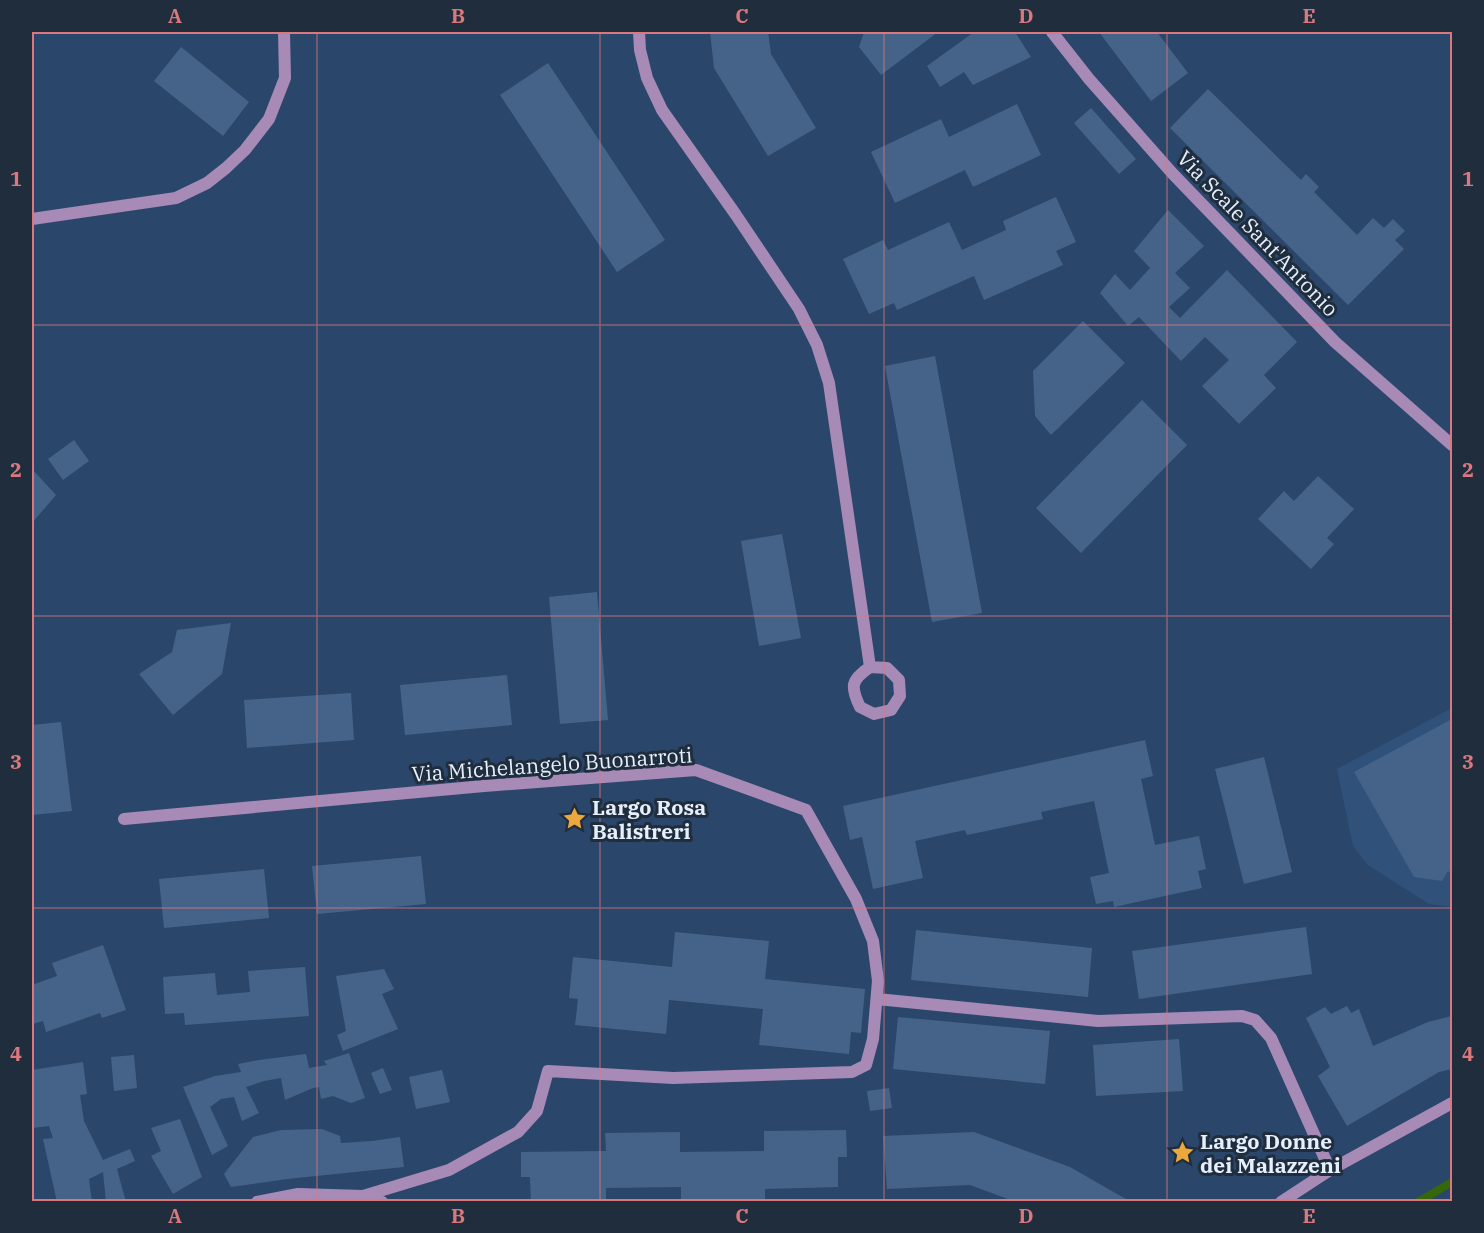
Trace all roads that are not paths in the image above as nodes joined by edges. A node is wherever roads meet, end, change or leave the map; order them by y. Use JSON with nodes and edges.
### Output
{"nodes":[{"id":1,"x":284,"y":32,"type":"edge"},
{"id":2,"x":639,"y":32,"type":"edge"},
{"id":3,"x":1052,"y":32,"type":"edge"},
{"id":4,"x":32,"y":219,"type":"edge"},
{"id":5,"x":1452,"y":445,"type":"edge"},
{"id":6,"x":870,"y":666,"type":"dead end"},
{"id":7,"x":124,"y":819,"type":"dead end"},
{"id":8,"x":877,"y":999,"type":"junction"},
{"id":9,"x":1452,"y":1103,"type":"edge"},
{"id":10,"x":1330,"y":1170,"type":"junction"},
{"id":11,"x":363,"y":1196,"type":"junction"},
{"id":12,"x":257,"y":1202,"type":"edge"},
{"id":13,"x":382,"y":1202,"type":"edge"},
{"id":14,"x":1281,"y":1202,"type":"edge"}],
"edges":[{"from":1,"to":4,"type":"street"},
{"from":2,"to":6,"type":"street"},
{"from":3,"to":5,"type":"street","name":"Via Scale Sant'Antonio"},
{"from":7,"to":8,"type":"street","name":"Via Michelangelo Buonarroti"},
{"from":8,"to":10,"type":"street"},
{"from":8,"to":11,"type":"street","name":"Via Michelangelo Buonarroti"},
{"from":9,"to":10,"type":"street"},
{"from":10,"to":14,"type":"street"},
{"from":11,"to":12,"type":"street"},
{"from":11,"to":13,"type":"street"}]}
